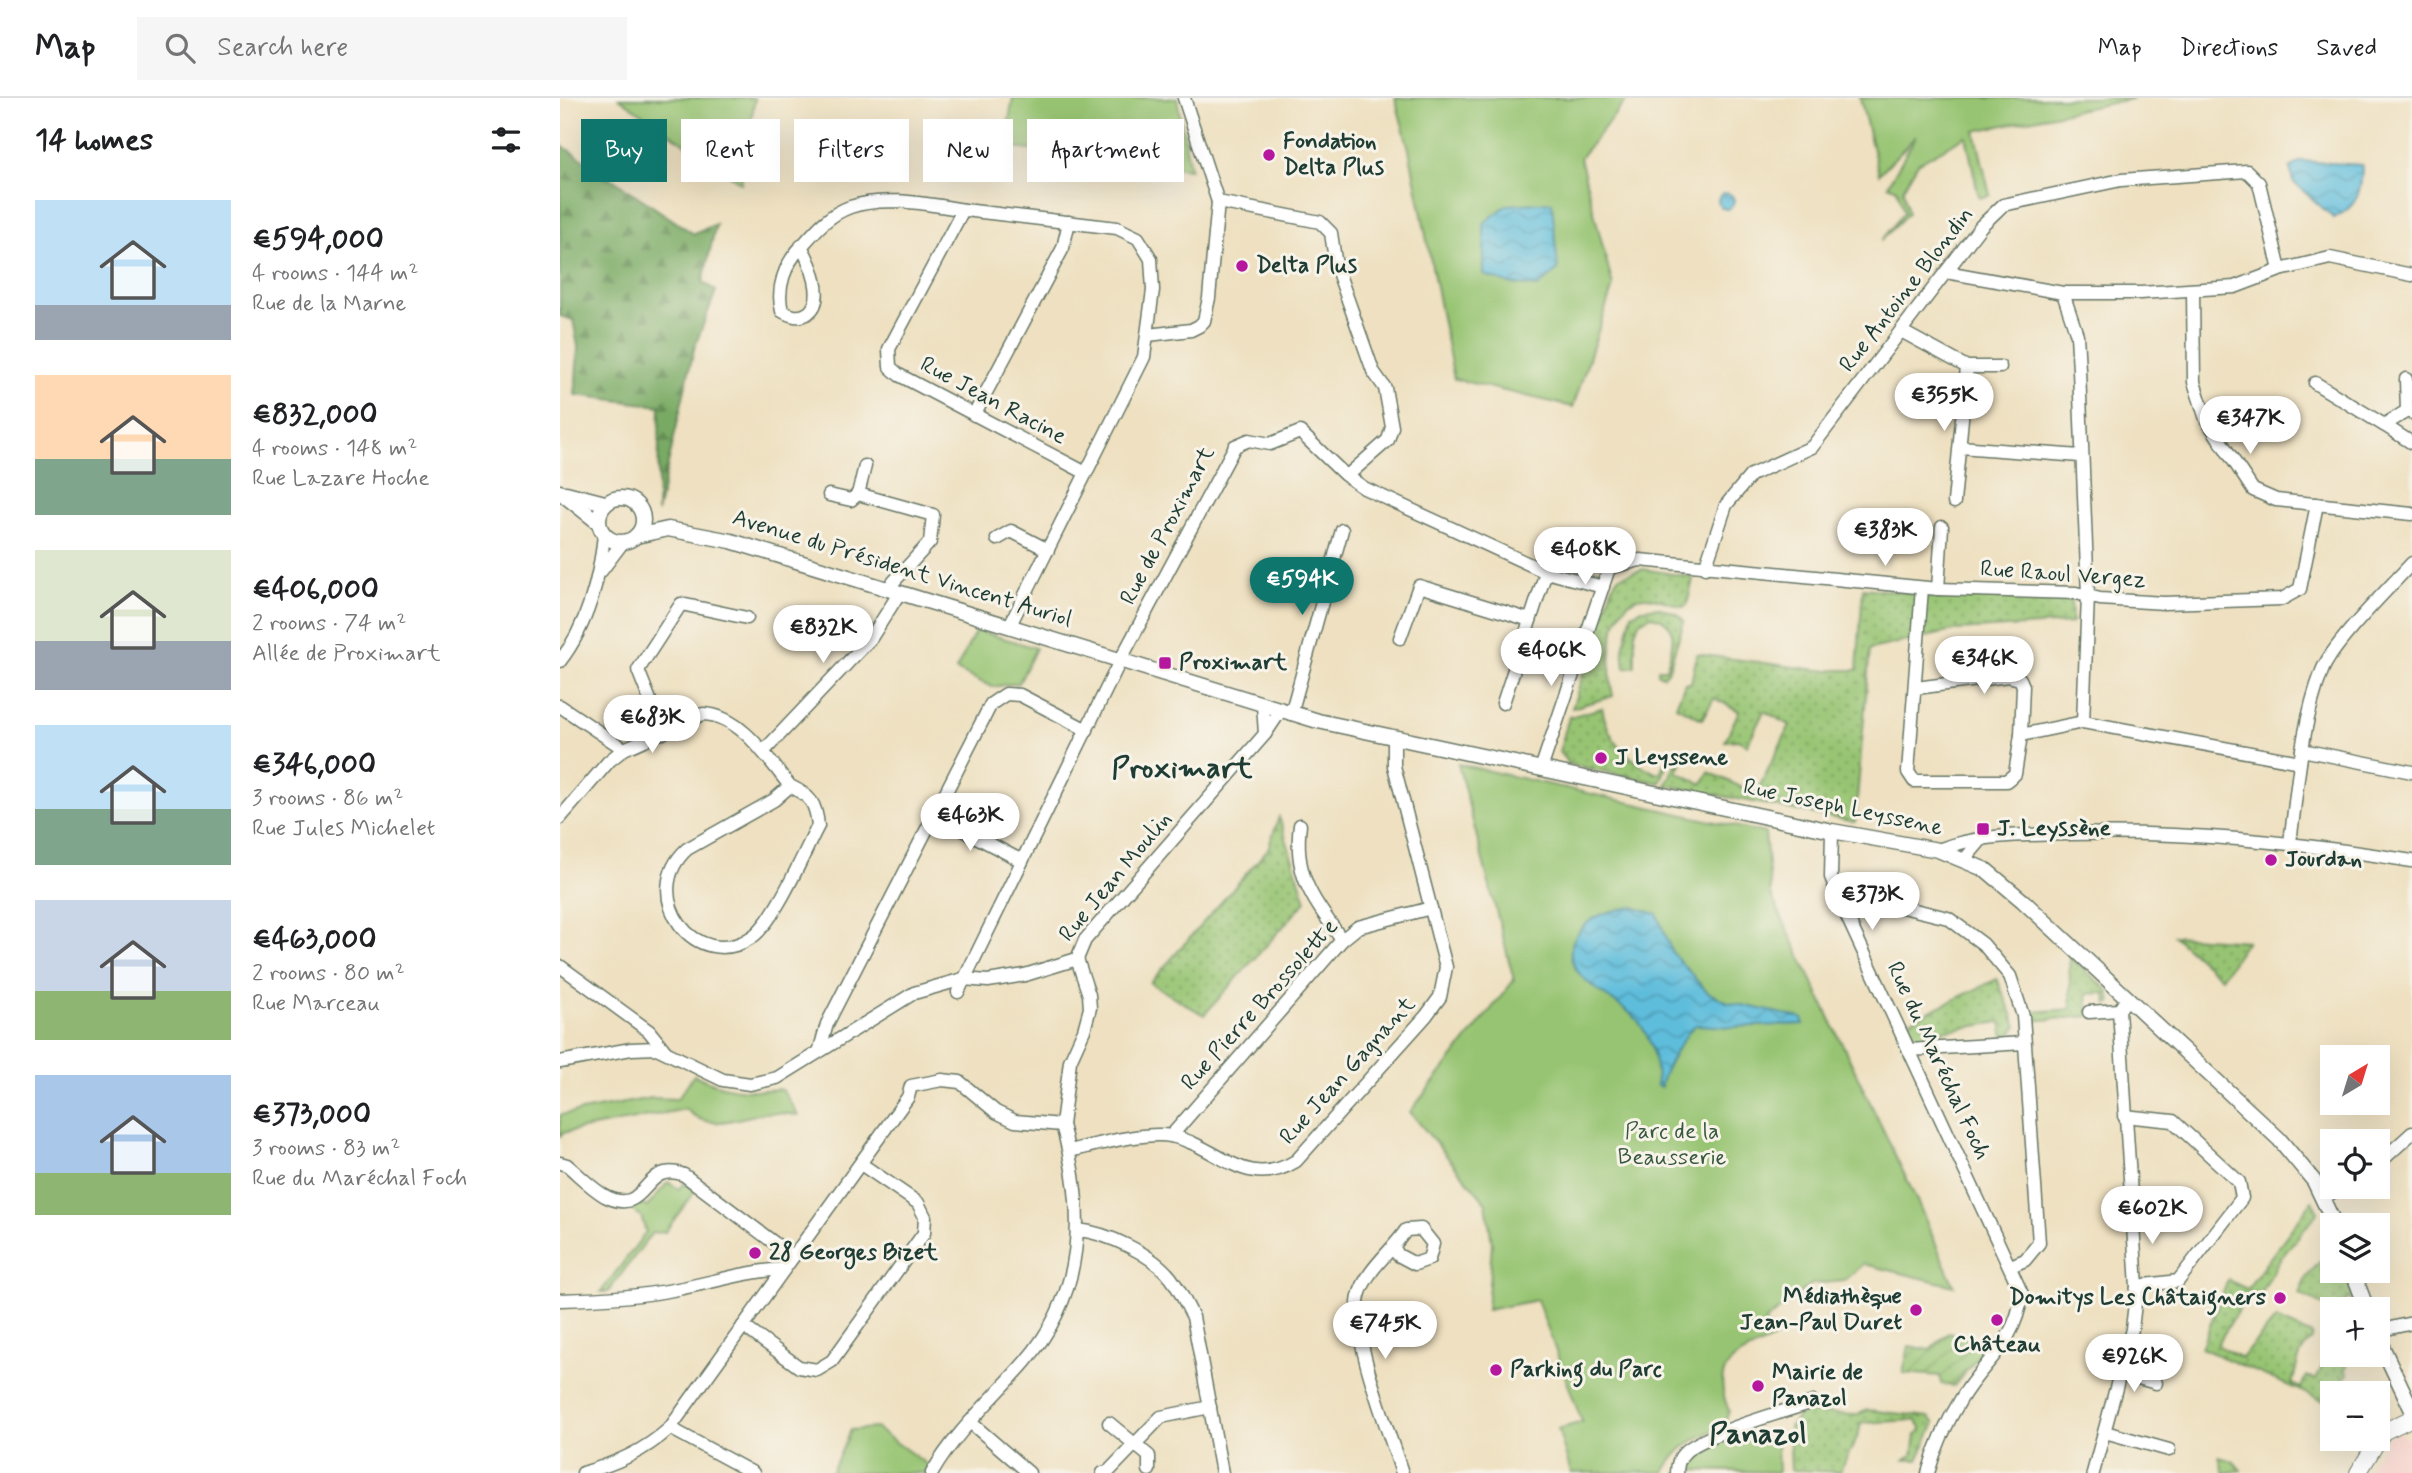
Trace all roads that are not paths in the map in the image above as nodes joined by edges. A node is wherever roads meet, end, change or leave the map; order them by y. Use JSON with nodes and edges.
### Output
{"nodes":[{"id":1,"x":1184,"y":98,"type":"edge"},
{"id":2,"x":1218,"y":202,"type":"junction"},
{"id":3,"x":963,"y":210,"type":"junction"},
{"id":4,"x":1069,"y":222,"type":"junction"},
{"id":5,"x":801,"y":246,"type":"junction"},
{"id":6,"x":2280,"y":270,"type":"junction"},
{"id":7,"x":1946,"y":272,"type":"junction"},
{"id":8,"x":2412,"y":275,"type":"edge"},
{"id":9,"x":2193,"y":290,"type":"junction"},
{"id":10,"x":2063,"y":293,"type":"junction"},
{"id":11,"x":1901,"y":331,"type":"junction"},
{"id":12,"x":1148,"y":335,"type":"junction"},
{"id":13,"x":1967,"y":367,"type":"junction"},
{"id":14,"x":2000,"y":367,"type":"dead end"},
{"id":15,"x":2406,"y":379,"type":"dead end"},
{"id":16,"x":2315,"y":383,"type":"dead end"},
{"id":17,"x":2410,"y":412,"type":"edge"},
{"id":18,"x":974,"y":415,"type":"junction"},
{"id":19,"x":2384,"y":425,"type":"junction"},
{"id":20,"x":2412,"y":443,"type":"edge"},
{"id":21,"x":1959,"y":447,"type":"junction"},
{"id":22,"x":2080,"y":456,"type":"junction"},
{"id":23,"x":865,"y":466,"type":"dead end"},
{"id":24,"x":1086,"y":473,"type":"junction"},
{"id":25,"x":1347,"y":476,"type":"junction"},
{"id":26,"x":560,"y":491,"type":"edge"},
{"id":27,"x":858,"y":494,"type":"junction"},
{"id":28,"x":829,"y":495,"type":"dead end"},
{"id":29,"x":1954,"y":502,"type":"dead end"},
{"id":30,"x":605,"y":503,"type":"junction"},
{"id":31,"x":2317,"y":504,"type":"junction"},
{"id":32,"x":641,"y":510,"type":"junction"},
{"id":33,"x":2412,"y":514,"type":"edge"},
{"id":34,"x":1942,"y":527,"type":"dead end"},
{"id":35,"x":601,"y":528,"type":"junction"},
{"id":36,"x":668,"y":529,"type":"junction"},
{"id":37,"x":1342,"y":530,"type":"dead end"},
{"id":38,"x":630,"y":539,"type":"junction"},
{"id":39,"x":997,"y":539,"type":"dead end"},
{"id":40,"x":1048,"y":550,"type":"junction"},
{"id":41,"x":2412,"y":563,"type":"edge"},
{"id":42,"x":1705,"y":568,"type":"junction"},
{"id":43,"x":601,"y":571,"type":"junction"},
{"id":44,"x":1546,"y":572,"type":"junction"},
{"id":45,"x":1603,"y":587,"type":"junction"},
{"id":46,"x":1922,"y":588,"type":"junction"},
{"id":47,"x":1938,"y":589,"type":"junction"},
{"id":48,"x":894,"y":590,"type":"junction"},
{"id":49,"x":2088,"y":596,"type":"junction"},
{"id":50,"x":747,"y":618,"type":"dead end"},
{"id":51,"x":1530,"y":620,"type":"junction"},
{"id":52,"x":1010,"y":625,"type":"junction"},
{"id":53,"x":1400,"y":638,"type":"dead end"},
{"id":54,"x":1121,"y":659,"type":"junction"},
{"id":55,"x":560,"y":661,"type":"edge"},
{"id":56,"x":1916,"y":688,"type":"junction"},
{"id":57,"x":1503,"y":703,"type":"dead end"},
{"id":58,"x":1263,"y":705,"type":"junction"},
{"id":59,"x":560,"y":706,"type":"edge"},
{"id":60,"x":1286,"y":712,"type":"junction"},
{"id":61,"x":2083,"y":722,"type":"junction"},
{"id":62,"x":1087,"y":730,"type":"junction"},
{"id":63,"x":663,"y":733,"type":"junction"},
{"id":64,"x":1265,"y":734,"type":"junction"},
{"id":65,"x":2021,"y":735,"type":"junction"},
{"id":66,"x":1394,"y":737,"type":"junction"},
{"id":67,"x":624,"y":749,"type":"junction"},
{"id":68,"x":763,"y":752,"type":"junction"},
{"id":69,"x":2301,"y":756,"type":"junction"},
{"id":70,"x":1541,"y":769,"type":"junction"},
{"id":71,"x":2412,"y":772,"type":"edge"},
{"id":72,"x":790,"y":786,"type":"junction"},
{"id":73,"x":935,"y":815,"type":"junction"},
{"id":74,"x":560,"y":818,"type":"edge"},
{"id":75,"x":1300,"y":825,"type":"dead end"},
{"id":76,"x":1832,"y":831,"type":"junction"},
{"id":77,"x":1981,"y":839,"type":"junction"},
{"id":78,"x":2290,"y":842,"type":"junction"},
{"id":79,"x":1938,"y":850,"type":"junction"},
{"id":80,"x":1965,"y":859,"type":"junction"},
{"id":81,"x":1022,"y":861,"type":"junction"},
{"id":82,"x":2412,"y":861,"type":"edge"},
{"id":83,"x":1431,"y":908,"type":"junction"},
{"id":84,"x":1844,"y":910,"type":"junction"},
{"id":85,"x":1342,"y":940,"type":"junction"},
{"id":86,"x":1077,"y":959,"type":"junction"},
{"id":87,"x":560,"y":966,"type":"edge"},
{"id":88,"x":962,"y":979,"type":"junction"},
{"id":89,"x":958,"y":992,"type":"dead end"},
{"id":90,"x":2123,"y":1004,"type":"junction"},
{"id":91,"x":2089,"y":1012,"type":"dead end"},
{"id":92,"x":2024,"y":1042,"type":"junction"},
{"id":93,"x":820,"y":1049,"type":"junction"},
{"id":94,"x":1909,"y":1051,"type":"junction"},
{"id":95,"x":666,"y":1052,"type":"junction"},
{"id":96,"x":560,"y":1062,"type":"edge"},
{"id":97,"x":2124,"y":1116,"type":"junction"},
{"id":98,"x":1062,"y":1125,"type":"junction"},
{"id":99,"x":2412,"y":1133,"type":"edge"},
{"id":100,"x":1171,"y":1136,"type":"junction"},
{"id":101,"x":1069,"y":1151,"type":"junction"},
{"id":102,"x":2390,"y":1153,"type":"edge"},
{"id":103,"x":560,"y":1163,"type":"edge"},
{"id":104,"x":861,"y":1164,"type":"junction"},
{"id":105,"x":2320,"y":1192,"type":"edge"},
{"id":106,"x":1078,"y":1230,"type":"junction"},
{"id":107,"x":1394,"y":1248,"type":"dead end"},
{"id":108,"x":793,"y":1257,"type":"junction"},
{"id":109,"x":2011,"y":1266,"type":"junction"},
{"id":110,"x":784,"y":1269,"type":"junction"},
{"id":111,"x":2137,"y":1286,"type":"junction"},
{"id":112,"x":560,"y":1300,"type":"edge"},
{"id":113,"x":2412,"y":1323,"type":"edge"},
{"id":114,"x":743,"y":1325,"type":"junction"},
{"id":115,"x":2390,"y":1328,"type":"edge"},
{"id":116,"x":2390,"y":1363,"type":"edge"},
{"id":117,"x":2120,"y":1373,"type":"junction"},
{"id":118,"x":2156,"y":1383,"type":"dead end"},
{"id":119,"x":1812,"y":1402,"type":"dead end"},
{"id":120,"x":1210,"y":1407,"type":"junction"},
{"id":121,"x":2412,"y":1410,"type":"edge"},
{"id":122,"x":2412,"y":1418,"type":"edge"},
{"id":123,"x":970,"y":1422,"type":"junction"},
{"id":124,"x":1110,"y":1423,"type":"dead end"},
{"id":125,"x":670,"y":1428,"type":"junction"},
{"id":126,"x":2105,"y":1432,"type":"junction"},
{"id":127,"x":1137,"y":1443,"type":"junction"},
{"id":128,"x":2169,"y":1450,"type":"dead end"},
{"id":129,"x":1149,"y":1470,"type":"dead end"},
{"id":130,"x":583,"y":1473,"type":"edge"},
{"id":131,"x":753,"y":1473,"type":"edge"},
{"id":132,"x":932,"y":1473,"type":"edge"},
{"id":133,"x":1029,"y":1473,"type":"edge"},
{"id":134,"x":1103,"y":1473,"type":"edge"},
{"id":135,"x":1222,"y":1473,"type":"edge"},
{"id":136,"x":1402,"y":1473,"type":"edge"},
{"id":137,"x":1677,"y":1473,"type":"edge"},
{"id":138,"x":1928,"y":1473,"type":"edge"},
{"id":139,"x":2093,"y":1473,"type":"edge"},
{"id":140,"x":2358,"y":1473,"type":"edge"}],
"edges":[{"from":1,"to":2,"type":"street"},
{"from":2,"to":12,"type":"street"},
{"from":2,"to":25,"type":"street"},
{"from":3,"to":4,"type":"street"},
{"from":3,"to":5,"type":"street"},
{"from":3,"to":18,"type":"street","name":"Rue Jean Racine"},
{"from":4,"to":12,"type":"street"},
{"from":4,"to":18,"type":"street"},
{"from":5,"to":5,"type":"street"},
{"from":6,"to":7,"type":"street","name":"Rue Antoine Blondin"},
{"from":6,"to":8,"type":"street"},
{"from":6,"to":9,"type":"street"},
{"from":7,"to":10,"type":"street"},
{"from":7,"to":11,"type":"street","name":"Rue Antoine Blondin"},
{"from":9,"to":10,"type":"street"},
{"from":9,"to":31,"type":"street"},
{"from":10,"to":22,"type":"street"},
{"from":11,"to":13,"type":"street"},
{"from":11,"to":42,"type":"street","name":"Rue Antoine Blondin"},
{"from":12,"to":24,"type":"street"},
{"from":13,"to":14,"type":"street"},
{"from":13,"to":21,"type":"street"},
{"from":15,"to":17,"type":"street"},
{"from":16,"to":19,"type":"street"},
{"from":17,"to":19,"type":"street"},
{"from":18,"to":24,"type":"street","name":"Rue Jean Racine"},
{"from":19,"to":20,"type":"street"},
{"from":21,"to":22,"type":"street"},
{"from":21,"to":29,"type":"street"},
{"from":22,"to":49,"type":"street"},
{"from":23,"to":27,"type":"street"},
{"from":24,"to":40,"type":"street"},
{"from":25,"to":44,"type":"street"},
{"from":25,"to":54,"type":"street","name":"Rue de Proximart"},
{"from":26,"to":30,"type":"street"},
{"from":26,"to":35,"type":"street"},
{"from":27,"to":28,"type":"street"},
{"from":27,"to":48,"type":"street"},
{"from":30,"to":32,"type":"street"},
{"from":30,"to":35,"type":"street"},
{"from":31,"to":33,"type":"street"},
{"from":31,"to":49,"type":"street","name":"Rue Raoul Vergez"},
{"from":32,"to":36,"type":"street","name":"Avenue du Président Vincent Auriol"},
{"from":32,"to":38,"type":"street"},
{"from":34,"to":47,"type":"street"},
{"from":35,"to":38,"type":"street"},
{"from":35,"to":43,"type":"street"},
{"from":36,"to":38,"type":"street","name":"Avenue du Président Vincent Auriol"},
{"from":36,"to":48,"type":"street","name":"Avenue du Président Vincent Auriol"},
{"from":37,"to":60,"type":"street","name":"Rue Jean Moulin"},
{"from":38,"to":43,"type":"street"},
{"from":39,"to":40,"type":"street"},
{"from":40,"to":52,"type":"street"},
{"from":41,"to":69,"type":"street"},
{"from":42,"to":45,"type":"street","name":"Rue Raoul Vergez"},
{"from":42,"to":46,"type":"street","name":"Rue Raoul Vergez"},
{"from":43,"to":55,"type":"street"},
{"from":44,"to":45,"type":"street"},
{"from":44,"to":51,"type":"street"},
{"from":45,"to":70,"type":"street"},
{"from":46,"to":47,"type":"street","name":"Rue Raoul Vergez"},
{"from":46,"to":56,"type":"street"},
{"from":47,"to":49,"type":"street","name":"Rue Raoul Vergez"},
{"from":48,"to":52,"type":"street","name":"Avenue du Président Vincent Auriol"},
{"from":48,"to":68,"type":"street"},
{"from":49,"to":61,"type":"street"},
{"from":50,"to":63,"type":"street"},
{"from":51,"to":53,"type":"street"},
{"from":51,"to":57,"type":"street"},
{"from":52,"to":54,"type":"street","name":"Avenue du Président Vincent Auriol"},
{"from":54,"to":58,"type":"street","name":"Rue Joseph Leyssene"},
{"from":54,"to":62,"type":"street"},
{"from":56,"to":65,"type":"street"},
{"from":56,"to":65,"type":"street"},
{"from":58,"to":60,"type":"street","name":"Rue Joseph Leyssene"},
{"from":58,"to":64,"type":"street"},
{"from":59,"to":67,"type":"street"},
{"from":60,"to":64,"type":"street","name":"Rue Jean Moulin"},
{"from":60,"to":66,"type":"street","name":"Rue Joseph Leyssene"},
{"from":61,"to":65,"type":"street"},
{"from":61,"to":69,"type":"street"},
{"from":62,"to":73,"type":"street"},
{"from":62,"to":81,"type":"street"},
{"from":63,"to":67,"type":"street"},
{"from":63,"to":68,"type":"street"},
{"from":64,"to":86,"type":"street","name":"Rue Jean Moulin"},
{"from":66,"to":70,"type":"street","name":"Rue Joseph Leyssene"},
{"from":66,"to":83,"type":"street","name":"Rue Jean Gagnant"},
{"from":67,"to":74,"type":"street"},
{"from":68,"to":72,"type":"street"},
{"from":69,"to":71,"type":"street"},
{"from":69,"to":78,"type":"street"},
{"from":70,"to":76,"type":"street","name":"Rue Joseph Leyssene"},
{"from":72,"to":72,"type":"street"},
{"from":73,"to":81,"type":"street"},
{"from":73,"to":93,"type":"street"},
{"from":75,"to":85,"type":"street"},
{"from":76,"to":79,"type":"street","name":"Rue Joseph Leyssene"},
{"from":76,"to":84,"type":"street","name":"Rue du Maréchal Foch"},
{"from":77,"to":78,"type":"street"},
{"from":77,"to":79,"type":"street"},
{"from":77,"to":80,"type":"street"},
{"from":78,"to":82,"type":"street"},
{"from":79,"to":80,"type":"street","name":"Rue Joseph Leyssene"},
{"from":80,"to":90,"type":"street","name":"Rue Joseph Leyssene"},
{"from":81,"to":88,"type":"street"},
{"from":83,"to":85,"type":"street","name":"Rue Pierre Brossolette"},
{"from":83,"to":100,"type":"street","name":"Rue Jean Gagnant"},
{"from":84,"to":92,"type":"street"},
{"from":84,"to":94,"type":"street","name":"Rue du Maréchal Foch"},
{"from":85,"to":100,"type":"street","name":"Rue Pierre Brossolette"},
{"from":86,"to":88,"type":"street","name":"Rue Jean Moulin"},
{"from":86,"to":98,"type":"street"},
{"from":87,"to":95,"type":"street"},
{"from":88,"to":89,"type":"street"},
{"from":88,"to":93,"type":"street","name":"Rue Jean Moulin"},
{"from":90,"to":91,"type":"street"},
{"from":90,"to":97,"type":"street"},
{"from":90,"to":105,"type":"street","name":"Rue Joseph Leyssene"},
{"from":92,"to":94,"type":"street"},
{"from":92,"to":109,"type":"street"},
{"from":93,"to":95,"type":"street","name":"Rue Jean Moulin"},
{"from":94,"to":109,"type":"street","name":"Rue du Maréchal Foch"},
{"from":95,"to":96,"type":"street"},
{"from":97,"to":111,"type":"street"},
{"from":97,"to":111,"type":"street"},
{"from":98,"to":101,"type":"street"},
{"from":98,"to":104,"type":"street"},
{"from":99,"to":102,"type":"street"},
{"from":100,"to":101,"type":"street","name":"Rue Jean Gagnant"},
{"from":101,"to":106,"type":"street"},
{"from":103,"to":108,"type":"street"},
{"from":104,"to":108,"type":"street"},
{"from":104,"to":114,"type":"street"},
{"from":106,"to":120,"type":"street"},
{"from":106,"to":123,"type":"street"},
{"from":107,"to":136,"type":"street"},
{"from":108,"to":110,"type":"street"},
{"from":109,"to":138,"type":"street","name":"Rue du Maréchal Foch"},
{"from":110,"to":112,"type":"street"},
{"from":110,"to":114,"type":"street"},
{"from":111,"to":117,"type":"street"},
{"from":113,"to":115,"type":"street"},
{"from":114,"to":125,"type":"street"},
{"from":116,"to":121,"type":"street"},
{"from":117,"to":118,"type":"street"},
{"from":117,"to":126,"type":"street"},
{"from":119,"to":137,"type":"street"},
{"from":120,"to":127,"type":"street"},
{"from":120,"to":135,"type":"street"},
{"from":122,"to":140,"type":"main road"},
{"from":123,"to":132,"type":"street"},
{"from":123,"to":133,"type":"street"},
{"from":124,"to":127,"type":"street"},
{"from":125,"to":130,"type":"street"},
{"from":125,"to":131,"type":"street"},
{"from":126,"to":128,"type":"street"},
{"from":126,"to":139,"type":"street"},
{"from":127,"to":129,"type":"street"},
{"from":127,"to":134,"type":"street"}]}
